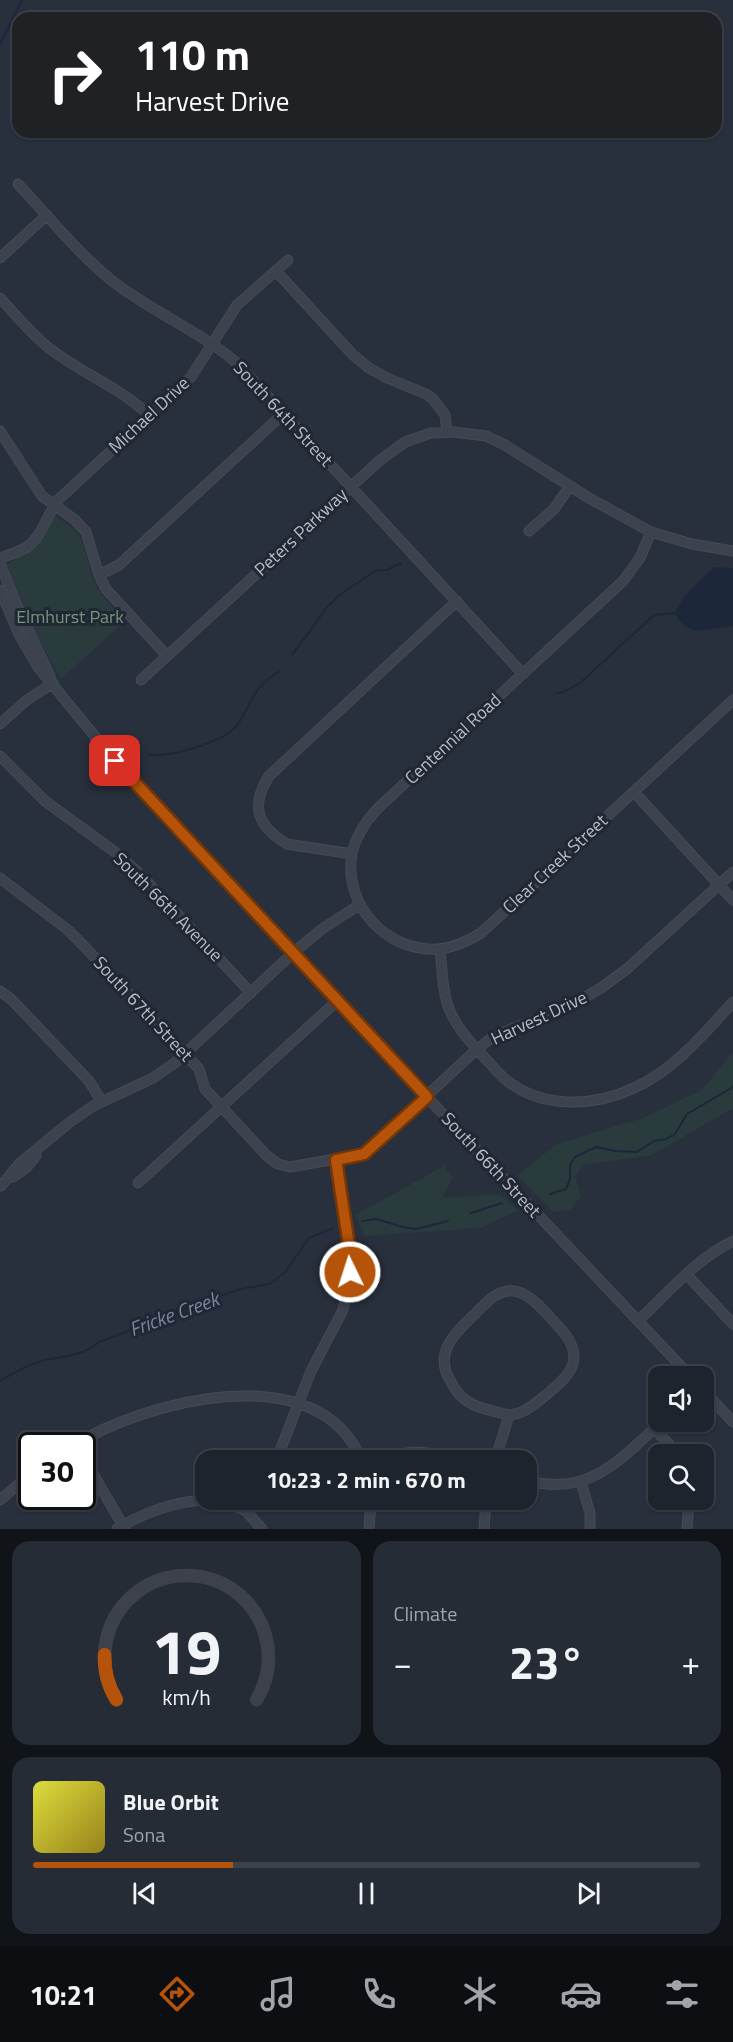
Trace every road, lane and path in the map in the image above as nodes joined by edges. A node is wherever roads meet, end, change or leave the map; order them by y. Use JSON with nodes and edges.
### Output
{"nodes":[{"id":1,"x":18,"y":184,"type":"dead end"},
{"id":2,"x":47,"y":215,"type":"junction"},
{"id":3,"x":0,"y":258,"type":"edge"},
{"id":4,"x":288,"y":260,"type":"dead end"},
{"id":5,"x":276,"y":271,"type":"junction"},
{"id":6,"x":0,"y":298,"type":"edge"},
{"id":7,"x":213,"y":345,"type":"junction"},
{"id":8,"x":284,"y":414,"type":"junction"},
{"id":9,"x":150,"y":416,"type":"junction"},
{"id":10,"x":0,"y":431,"type":"edge"},
{"id":11,"x":447,"y":432,"type":"junction"},
{"id":12,"x":350,"y":486,"type":"junction"},
{"id":13,"x":570,"y":486,"type":"junction"},
{"id":14,"x":54,"y":506,"type":"junction"},
{"id":15,"x":529,"y":531,"type":"dead end"},
{"id":16,"x":651,"y":532,"type":"junction"},
{"id":17,"x":733,"y":551,"type":"edge"},
{"id":18,"x":0,"y":558,"type":"edge"},
{"id":19,"x":0,"y":563,"type":"edge"},
{"id":20,"x":99,"y":575,"type":"junction"},
{"id":21,"x":0,"y":590,"type":"edge"},
{"id":22,"x":457,"y":601,"type":"junction"},
{"id":23,"x":167,"y":656,"type":"junction"},
{"id":24,"x":523,"y":674,"type":"junction"},
{"id":25,"x":141,"y":680,"type":"dead end"},
{"id":26,"x":53,"y":683,"type":"junction"},
{"id":27,"x":733,"y":700,"type":"edge"},
{"id":28,"x":0,"y":724,"type":"edge"},
{"id":29,"x":0,"y":756,"type":"edge"},
{"id":30,"x":634,"y":792,"type":"junction"},
{"id":31,"x":352,"y":854,"type":"junction"},
{"id":32,"x":733,"y":872,"type":"edge"},
{"id":33,"x":0,"y":878,"type":"edge"},
{"id":34,"x":720,"y":884,"type":"junction"},
{"id":35,"x":733,"y":900,"type":"edge"},
{"id":36,"x":359,"y":905,"type":"junction"},
{"id":37,"x":440,"y":949,"type":"junction"},
{"id":38,"x":293,"y":953,"type":"junction"},
{"id":39,"x":0,"y":990,"type":"edge"},
{"id":40,"x":251,"y":993,"type":"junction"},
{"id":41,"x":338,"y":1000,"type":"junction"},
{"id":42,"x":733,"y":1002,"type":"edge"},
{"id":43,"x":477,"y":1050,"type":"junction"},
{"id":44,"x":185,"y":1054,"type":"junction"},
{"id":45,"x":427,"y":1097,"type":"junction"},
{"id":46,"x":102,"y":1102,"type":"junction"},
{"id":47,"x":222,"y":1107,"type":"junction"},
{"id":48,"x":336,"y":1160,"type":"junction"},
{"id":49,"x":138,"y":1183,"type":"dead end"},
{"id":50,"x":0,"y":1186,"type":"edge"},
{"id":51,"x":733,"y":1240,"type":"edge"},
{"id":52,"x":687,"y":1275,"type":"junction"},
{"id":53,"x":638,"y":1321,"type":"junction"},
{"id":54,"x":733,"y":1324,"type":"edge"},
{"id":55,"x":681,"y":1366,"type":"edge"},
{"id":56,"x":714,"y":1401,"type":"edge"},
{"id":57,"x":299,"y":1402,"type":"junction"},
{"id":58,"x":509,"y":1415,"type":"junction"},
{"id":59,"x":732,"y":1421,"type":"edge"},
{"id":60,"x":649,"y":1432,"type":"edge"},
{"id":61,"x":96,"y":1434,"type":"edge"},
{"id":62,"x":280,"y":1450,"type":"edge"},
{"id":63,"x":356,"y":1450,"type":"edge"},
{"id":64,"x":498,"y":1450,"type":"edge"},
{"id":65,"x":96,"y":1481,"type":"edge"},
{"id":66,"x":537,"y":1481,"type":"edge"},
{"id":67,"x":581,"y":1482,"type":"junction"},
{"id":68,"x":18,"y":1485,"type":"edge"},
{"id":69,"x":0,"y":1500,"type":"edge"},
{"id":70,"x":195,"y":1502,"type":"edge"},
{"id":71,"x":244,"y":1510,"type":"edge"},
{"id":72,"x":370,"y":1510,"type":"edge"},
{"id":73,"x":485,"y":1510,"type":"edge"},
{"id":74,"x":688,"y":1510,"type":"edge"},
{"id":75,"x":122,"y":1528,"type":"edge"},
{"id":76,"x":262,"y":1529,"type":"edge"},
{"id":77,"x":369,"y":1529,"type":"edge"},
{"id":78,"x":484,"y":1529,"type":"edge"},
{"id":79,"x":590,"y":1529,"type":"edge"},
{"id":80,"x":687,"y":1529,"type":"edge"}],
"edges":[{"from":1,"to":2,"type":"street","name":"South 64th Street"},
{"from":2,"to":3,"type":"street"},
{"from":2,"to":7,"type":"street","name":"South 64th Street"},
{"from":4,"to":5,"type":"street","name":"Michael Drive"},
{"from":5,"to":7,"type":"street","name":"Michael Drive"},
{"from":5,"to":11,"type":"street"},
{"from":6,"to":9,"type":"street"},
{"from":7,"to":8,"type":"street","name":"South 64th Street"},
{"from":7,"to":9,"type":"street","name":"Michael Drive"},
{"from":8,"to":12,"type":"street","name":"South 64th Street"},
{"from":8,"to":20,"type":"street"},
{"from":9,"to":14,"type":"street","name":"Michael Drive"},
{"from":10,"to":14,"type":"street"},
{"from":11,"to":12,"type":"street","name":"Peters Parkway"},
{"from":11,"to":13,"type":"street","name":"Peters Parkway"},
{"from":12,"to":22,"type":"street","name":"South 64th Street"},
{"from":12,"to":23,"type":"street","name":"Peters Parkway"},
{"from":13,"to":15,"type":"street"},
{"from":13,"to":16,"type":"street","name":"Peters Parkway"},
{"from":14,"to":18,"type":"street","name":"Michael Drive"},
{"from":14,"to":20,"type":"street"},
{"from":16,"to":17,"type":"street","name":"Peters Parkway"},
{"from":16,"to":24,"type":"street","name":"Centennial Road"},
{"from":19,"to":26,"type":"street","name":"South 66th Street"},
{"from":20,"to":23,"type":"street"},
{"from":21,"to":26,"type":"street","name":"South 66th Street"},
{"from":22,"to":24,"type":"street","name":"South 64th Street"},
{"from":22,"to":31,"type":"street"},
{"from":23,"to":25,"type":"street","name":"Peters Parkway"},
{"from":24,"to":31,"type":"street","name":"Centennial Road"},
{"from":26,"to":28,"type":"street"},
{"from":26,"to":38,"type":"street","name":"South 66th Street"},
{"from":27,"to":30,"type":"street","name":"Clear Creek Street"},
{"from":29,"to":40,"type":"street","name":"South 66th Avenue"},
{"from":30,"to":34,"type":"street"},
{"from":30,"to":37,"type":"street","name":"Clear Creek Street"},
{"from":31,"to":36,"type":"street","name":"Centennial Road"},
{"from":32,"to":34,"type":"street","name":"Harvest Drive"},
{"from":33,"to":44,"type":"street","name":"South 67th Street"},
{"from":34,"to":35,"type":"street"},
{"from":34,"to":43,"type":"street","name":"Harvest Drive"},
{"from":36,"to":37,"type":"street","name":"Clear Creek Street"},
{"from":36,"to":38,"type":"street"},
{"from":37,"to":43,"type":"street"},
{"from":38,"to":40,"type":"street"},
{"from":38,"to":41,"type":"street","name":"South 66th Street"},
{"from":39,"to":46,"type":"street"},
{"from":40,"to":44,"type":"street"},
{"from":41,"to":45,"type":"street","name":"South 66th Street"},
{"from":41,"to":47,"type":"street"},
{"from":42,"to":43,"type":"street"},
{"from":43,"to":45,"type":"street","name":"Harvest Drive"},
{"from":44,"to":46,"type":"street"},
{"from":44,"to":47,"type":"street","name":"South 67th Street"},
{"from":45,"to":48,"type":"street","name":"Harvest Drive"},
{"from":45,"to":53,"type":"street","name":"South 66th Street"},
{"from":46,"to":50,"type":"street"},
{"from":47,"to":48,"type":"street","name":"South 67th Street"},
{"from":47,"to":49,"type":"street"},
{"from":48,"to":57,"type":"street"},
{"from":51,"to":52,"type":"street"},
{"from":52,"to":53,"type":"street"},
{"from":52,"to":54,"type":"street"},
{"from":53,"to":55,"type":"street","name":"South 66th Street"},
{"from":56,"to":59,"type":"street"},
{"from":57,"to":61,"type":"street"},
{"from":57,"to":62,"type":"street"},
{"from":57,"to":63,"type":"street"},
{"from":58,"to":58,"type":"street"},
{"from":58,"to":64,"type":"street"},
{"from":60,"to":67,"type":"street"},
{"from":65,"to":75,"type":"street"},
{"from":66,"to":67,"type":"street"},
{"from":67,"to":79,"type":"street"},
{"from":68,"to":69,"type":"street"},
{"from":70,"to":75,"type":"street"},
{"from":71,"to":76,"type":"street"},
{"from":72,"to":77,"type":"street"},
{"from":73,"to":78,"type":"street"},
{"from":74,"to":80,"type":"street"}]}
